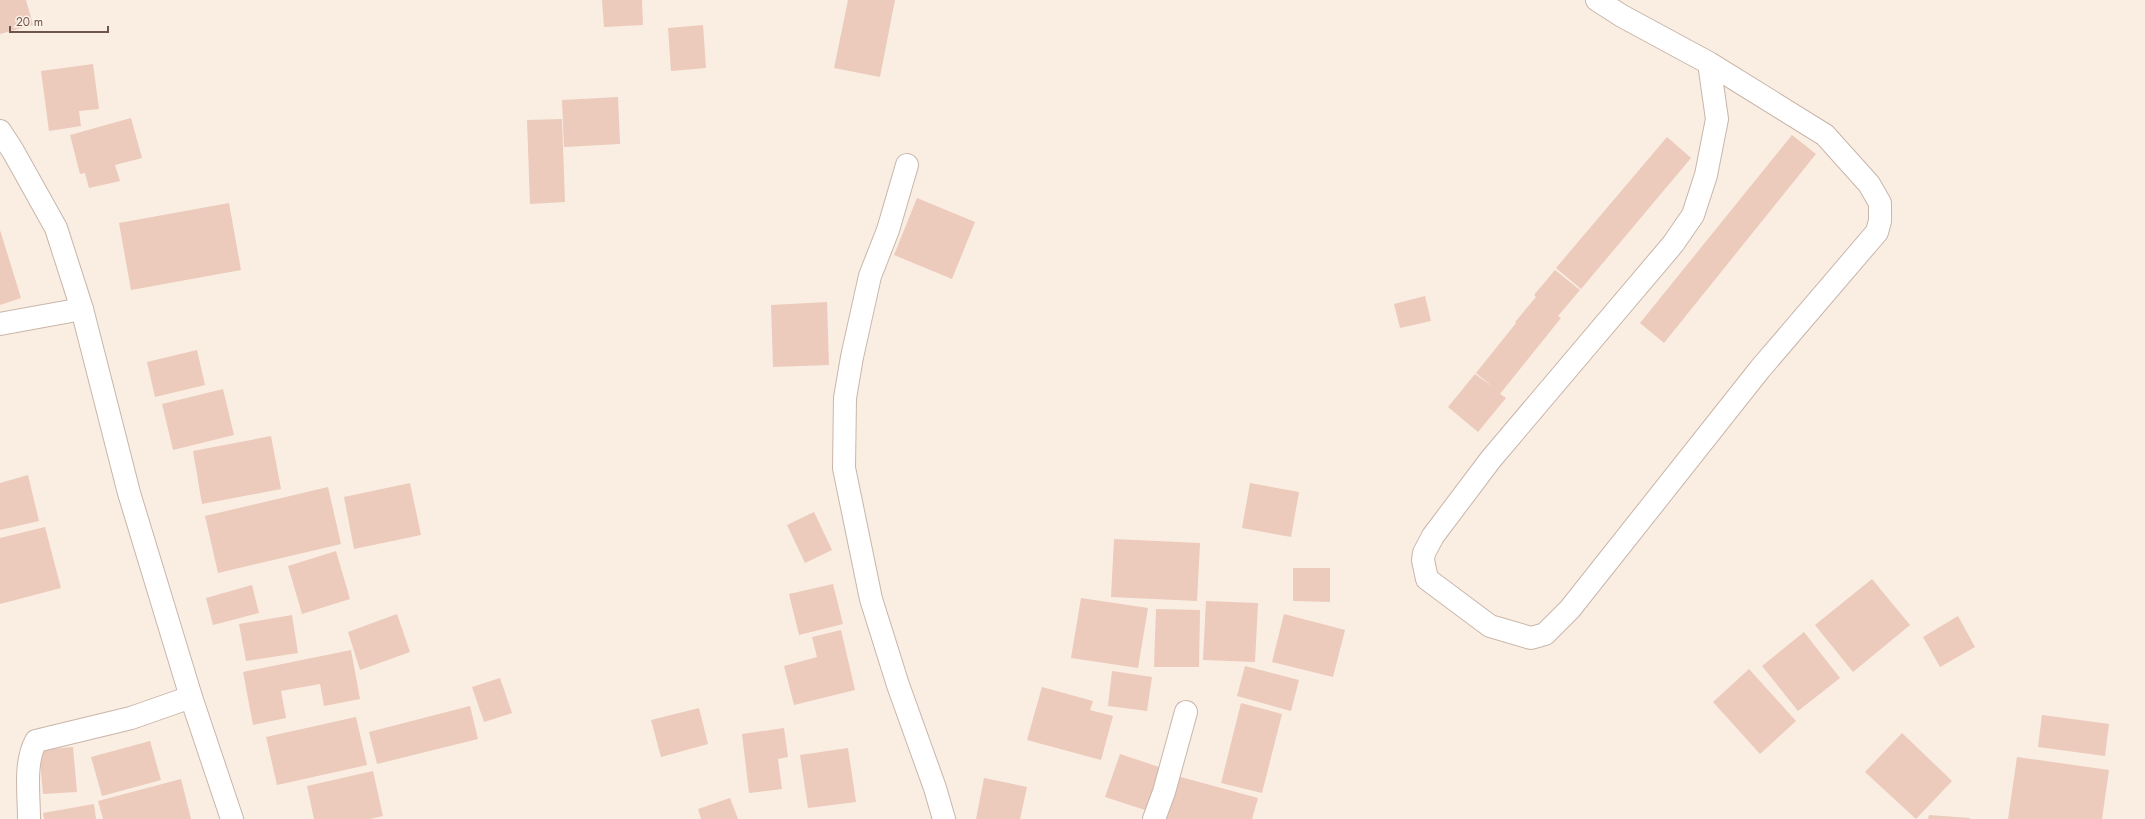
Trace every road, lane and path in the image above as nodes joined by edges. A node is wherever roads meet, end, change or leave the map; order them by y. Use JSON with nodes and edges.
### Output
{"nodes":[{"id":1,"x":1597,"y":0,"type":"edge"},
{"id":2,"x":1709,"y":63,"type":"junction"},
{"id":3,"x":0,"y":131,"type":"edge"},
{"id":4,"x":907,"y":165,"type":"dead end"},
{"id":5,"x":82,"y":309,"type":"junction"},
{"id":6,"x":0,"y":324,"type":"edge"},
{"id":7,"x":191,"y":697,"type":"junction"},
{"id":8,"x":1186,"y":712,"type":"dead end"},
{"id":9,"x":29,"y":819,"type":"edge"},
{"id":10,"x":232,"y":819,"type":"edge"},
{"id":11,"x":944,"y":819,"type":"edge"},
{"id":12,"x":1154,"y":819,"type":"edge"}],
"edges":[{"from":1,"to":2,"type":"street"},
{"from":2,"to":2,"type":"street"},
{"from":3,"to":5,"type":"street"},
{"from":4,"to":11,"type":"street"},
{"from":5,"to":6,"type":"street"},
{"from":5,"to":7,"type":"street"},
{"from":7,"to":9,"type":"street"},
{"from":7,"to":10,"type":"street"},
{"from":8,"to":12,"type":"street"}]}
